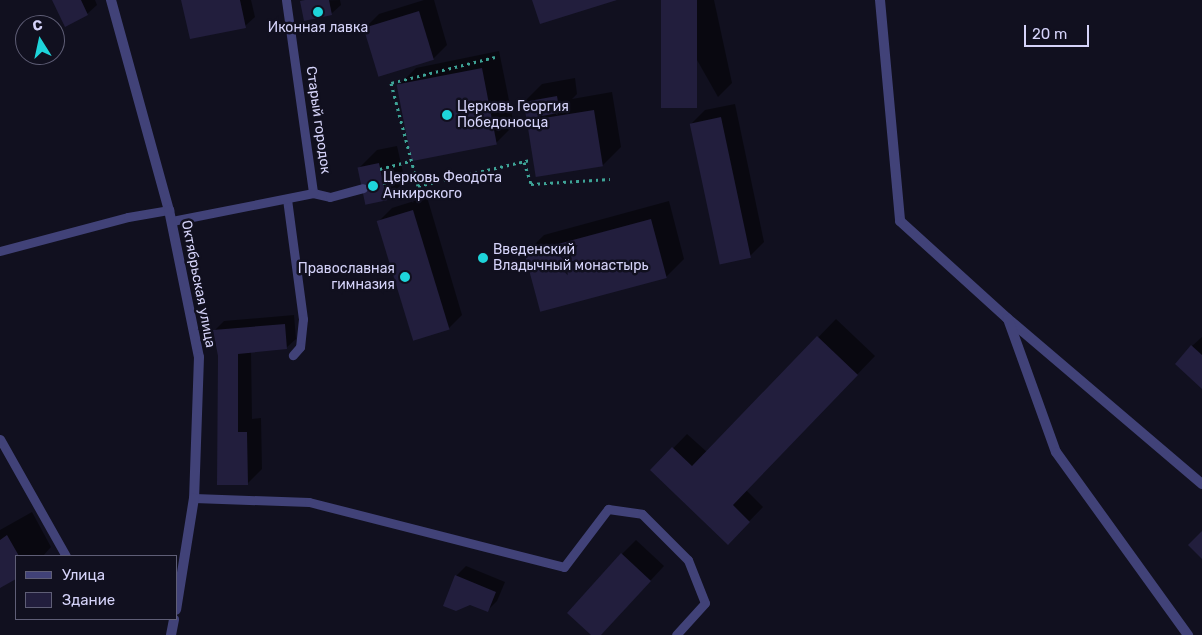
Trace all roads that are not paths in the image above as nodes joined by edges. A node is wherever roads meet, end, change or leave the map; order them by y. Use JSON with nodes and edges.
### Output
{"nodes":[{"id":1,"x":111,"y":0,"type":"edge"},
{"id":2,"x":286,"y":0,"type":"edge"},
{"id":3,"x":880,"y":0,"type":"edge"},
{"id":4,"x":362,"y":188,"type":"dead end"},
{"id":5,"x":313,"y":193,"type":"junction"},
{"id":6,"x":287,"y":199,"type":"junction"},
{"id":7,"x":170,"y":215,"type":"junction"},
{"id":8,"x":0,"y":251,"type":"edge"},
{"id":9,"x":1007,"y":318,"type":"junction"},
{"id":10,"x":293,"y":355,"type":"dead end"},
{"id":11,"x":0,"y":439,"type":"edge"},
{"id":12,"x":1202,"y":484,"type":"edge"},
{"id":13,"x":194,"y":498,"type":"junction"},
{"id":14,"x":65,"y":555,"type":"edge"},
{"id":15,"x":178,"y":600,"type":"edge"},
{"id":16,"x":174,"y":620,"type":"edge"},
{"id":17,"x":171,"y":635,"type":"edge"},
{"id":18,"x":676,"y":635,"type":"edge"},
{"id":19,"x":1188,"y":635,"type":"edge"}],
"edges":[{"from":1,"to":7,"type":"street","name":"Октябрьская улица"},
{"from":2,"to":5,"type":"lane","name":"Старый городок"},
{"from":3,"to":9,"type":"street"},
{"from":4,"to":5,"type":"lane","name":"Старый городок"},
{"from":5,"to":6,"type":"lane"},
{"from":6,"to":7,"type":"lane"},
{"from":6,"to":10,"type":"lane"},
{"from":7,"to":8,"type":"lane"},
{"from":7,"to":13,"type":"street","name":"Октябрьская улица"},
{"from":9,"to":12,"type":"street"},
{"from":9,"to":19,"type":"street"},
{"from":11,"to":14,"type":"lane"},
{"from":13,"to":15,"type":"street","name":"Октябрьская улица"},
{"from":13,"to":18,"type":"lane"},
{"from":16,"to":17,"type":"street"}]}
